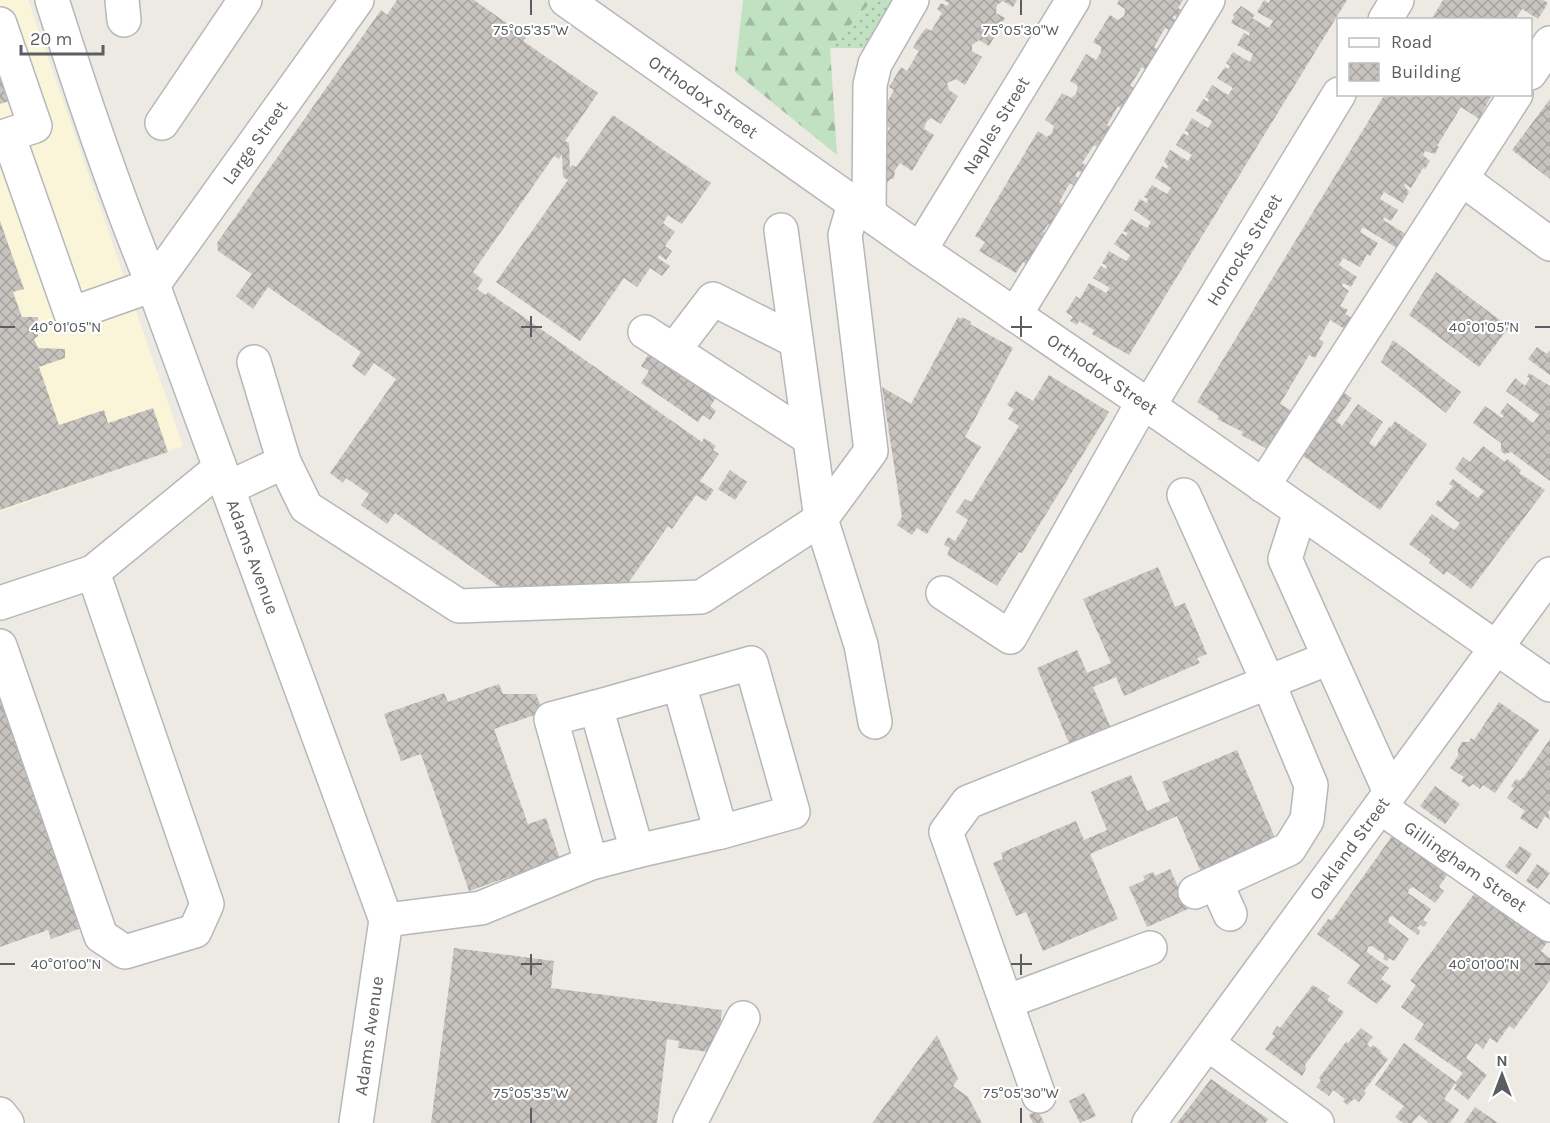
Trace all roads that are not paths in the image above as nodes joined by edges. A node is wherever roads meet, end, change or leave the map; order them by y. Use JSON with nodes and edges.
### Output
{"nodes":[{"id":1,"x":52,"y":0,"type":"edge"},
{"id":2,"x":245,"y":0,"type":"edge"},
{"id":3,"x":357,"y":0,"type":"edge"},
{"id":4,"x":566,"y":0,"type":"edge"},
{"id":5,"x":912,"y":0,"type":"edge"},
{"id":6,"x":1073,"y":0,"type":"edge"},
{"id":7,"x":1208,"y":0,"type":"edge"},
{"id":8,"x":1397,"y":0,"type":"edge"},
{"id":9,"x":1386,"y":18,"type":"edge"},
{"id":10,"x":0,"y":24,"type":"edge"},
{"id":11,"x":1550,"y":42,"type":"edge"},
{"id":12,"x":1532,"y":70,"type":"edge"},
{"id":13,"x":1339,"y":96,"type":"edge"},
{"id":14,"x":1515,"y":96,"type":"edge"},
{"id":15,"x":162,"y":123,"type":"dead end"},
{"id":16,"x":1462,"y":179,"type":"junction"},
{"id":17,"x":862,"y":209,"type":"junction"},
{"id":18,"x":781,"y":230,"type":"dead end"},
{"id":19,"x":1550,"y":244,"type":"edge"},
{"id":20,"x":920,"y":250,"type":"junction"},
{"id":21,"x":153,"y":285,"type":"junction"},
{"id":22,"x":1015,"y":315,"type":"junction"},
{"id":23,"x":645,"y":332,"type":"dead end"},
{"id":24,"x":796,"y":341,"type":"junction"},
{"id":25,"x":674,"y":351,"type":"junction"},
{"id":26,"x":254,"y":362,"type":"dead end"},
{"id":27,"x":1146,"y":404,"type":"junction"},
{"id":28,"x":809,"y":438,"type":"junction"},
{"id":29,"x":284,"y":462,"type":"junction"},
{"id":30,"x":224,"y":478,"type":"junction"},
{"id":31,"x":1263,"y":486,"type":"junction"},
{"id":32,"x":1184,"y":495,"type":"dead end"},
{"id":33,"x":1300,"y":512,"type":"junction"},
{"id":34,"x":821,"y":519,"type":"junction"},
{"id":35,"x":93,"y":572,"type":"junction"},
{"id":36,"x":1550,"y":574,"type":"edge"},
{"id":37,"x":943,"y":593,"type":"dead end"},
{"id":38,"x":0,"y":603,"type":"edge"},
{"id":39,"x":0,"y":646,"type":"edge"},
{"id":40,"x":1495,"y":648,"type":"junction"},
{"id":41,"x":1329,"y":657,"type":"junction"},
{"id":42,"x":1268,"y":682,"type":"junction"},
{"id":43,"x":679,"y":684,"type":"junction"},
{"id":44,"x":1550,"y":686,"type":"edge"},
{"id":45,"x":597,"y":707,"type":"junction"},
{"id":46,"x":875,"y":722,"type":"dead end"},
{"id":47,"x":1385,"y":800,"type":"junction"},
{"id":48,"x":721,"y":832,"type":"junction"},
{"id":49,"x":637,"y":851,"type":"junction"},
{"id":50,"x":591,"y":863,"type":"junction"},
{"id":51,"x":1230,"y":914,"type":"dead end"},
{"id":52,"x":386,"y":921,"type":"junction"},
{"id":53,"x":1550,"y":925,"type":"edge"},
{"id":54,"x":1150,"y":948,"type":"dead end"},
{"id":55,"x":1006,"y":1002,"type":"junction"},
{"id":56,"x":742,"y":1018,"type":"dead end"},
{"id":57,"x":1208,"y":1044,"type":"junction"},
{"id":58,"x":1039,"y":1096,"type":"dead end"},
{"id":59,"x":0,"y":1114,"type":"edge"},
{"id":60,"x":7,"y":1123,"type":"edge"},
{"id":61,"x":356,"y":1123,"type":"edge"},
{"id":62,"x":690,"y":1123,"type":"edge"},
{"id":63,"x":1149,"y":1123,"type":"edge"},
{"id":64,"x":1317,"y":1123,"type":"edge"}],
"edges":[{"from":1,"to":21,"type":"street","name":"Adams Avenue"},
{"from":2,"to":15,"type":"street"},
{"from":3,"to":21,"type":"street","name":"Large Street"},
{"from":4,"to":17,"type":"street","name":"Orthodox Street"},
{"from":5,"to":17,"type":"street"},
{"from":6,"to":20,"type":"street","name":"Naples Street"},
{"from":7,"to":22,"type":"street"},
{"from":8,"to":9,"type":"street"},
{"from":10,"to":21,"type":"street"},
{"from":11,"to":12,"type":"street"},
{"from":13,"to":27,"type":"street","name":"Horrocks Street"},
{"from":14,"to":16,"type":"street"},
{"from":16,"to":19,"type":"street"},
{"from":16,"to":31,"type":"street"},
{"from":17,"to":20,"type":"street","name":"Orthodox Street"},
{"from":17,"to":34,"type":"street"},
{"from":18,"to":24,"type":"street"},
{"from":20,"to":22,"type":"street","name":"Orthodox Street"},
{"from":21,"to":30,"type":"street","name":"Adams Avenue"},
{"from":22,"to":27,"type":"street","name":"Orthodox Street"},
{"from":23,"to":25,"type":"street"},
{"from":24,"to":25,"type":"street"},
{"from":24,"to":28,"type":"street"},
{"from":25,"to":28,"type":"street"},
{"from":26,"to":29,"type":"street"},
{"from":27,"to":31,"type":"street","name":"Orthodox Street"},
{"from":27,"to":37,"type":"street","name":"Horrocks Street"},
{"from":28,"to":34,"type":"street"},
{"from":29,"to":30,"type":"street"},
{"from":29,"to":34,"type":"street"},
{"from":30,"to":35,"type":"street"},
{"from":30,"to":52,"type":"street","name":"Adams Avenue"},
{"from":31,"to":33,"type":"street","name":"Orthodox Street"},
{"from":32,"to":42,"type":"street"},
{"from":33,"to":40,"type":"street","name":"Orthodox Street"},
{"from":33,"to":41,"type":"street"},
{"from":34,"to":46,"type":"street"},
{"from":35,"to":38,"type":"street"},
{"from":35,"to":39,"type":"street"},
{"from":36,"to":40,"type":"street","name":"Oakland Street"},
{"from":40,"to":44,"type":"street","name":"Orthodox Street"},
{"from":40,"to":47,"type":"street","name":"Oakland Street"},
{"from":41,"to":42,"type":"street"},
{"from":41,"to":47,"type":"street"},
{"from":42,"to":51,"type":"street"},
{"from":42,"to":55,"type":"street"},
{"from":43,"to":45,"type":"street"},
{"from":43,"to":48,"type":"street"},
{"from":43,"to":48,"type":"street"},
{"from":45,"to":49,"type":"street"},
{"from":45,"to":50,"type":"street"},
{"from":47,"to":53,"type":"street","name":"Gillingham Street"},
{"from":47,"to":57,"type":"street","name":"Oakland Street"},
{"from":48,"to":49,"type":"street"},
{"from":49,"to":50,"type":"street"},
{"from":50,"to":52,"type":"street"},
{"from":52,"to":61,"type":"street","name":"Adams Avenue"},
{"from":54,"to":55,"type":"street"},
{"from":55,"to":58,"type":"street"},
{"from":56,"to":62,"type":"street"},
{"from":57,"to":63,"type":"street","name":"Oakland Street"},
{"from":57,"to":64,"type":"street"},
{"from":59,"to":60,"type":"street"}]}
